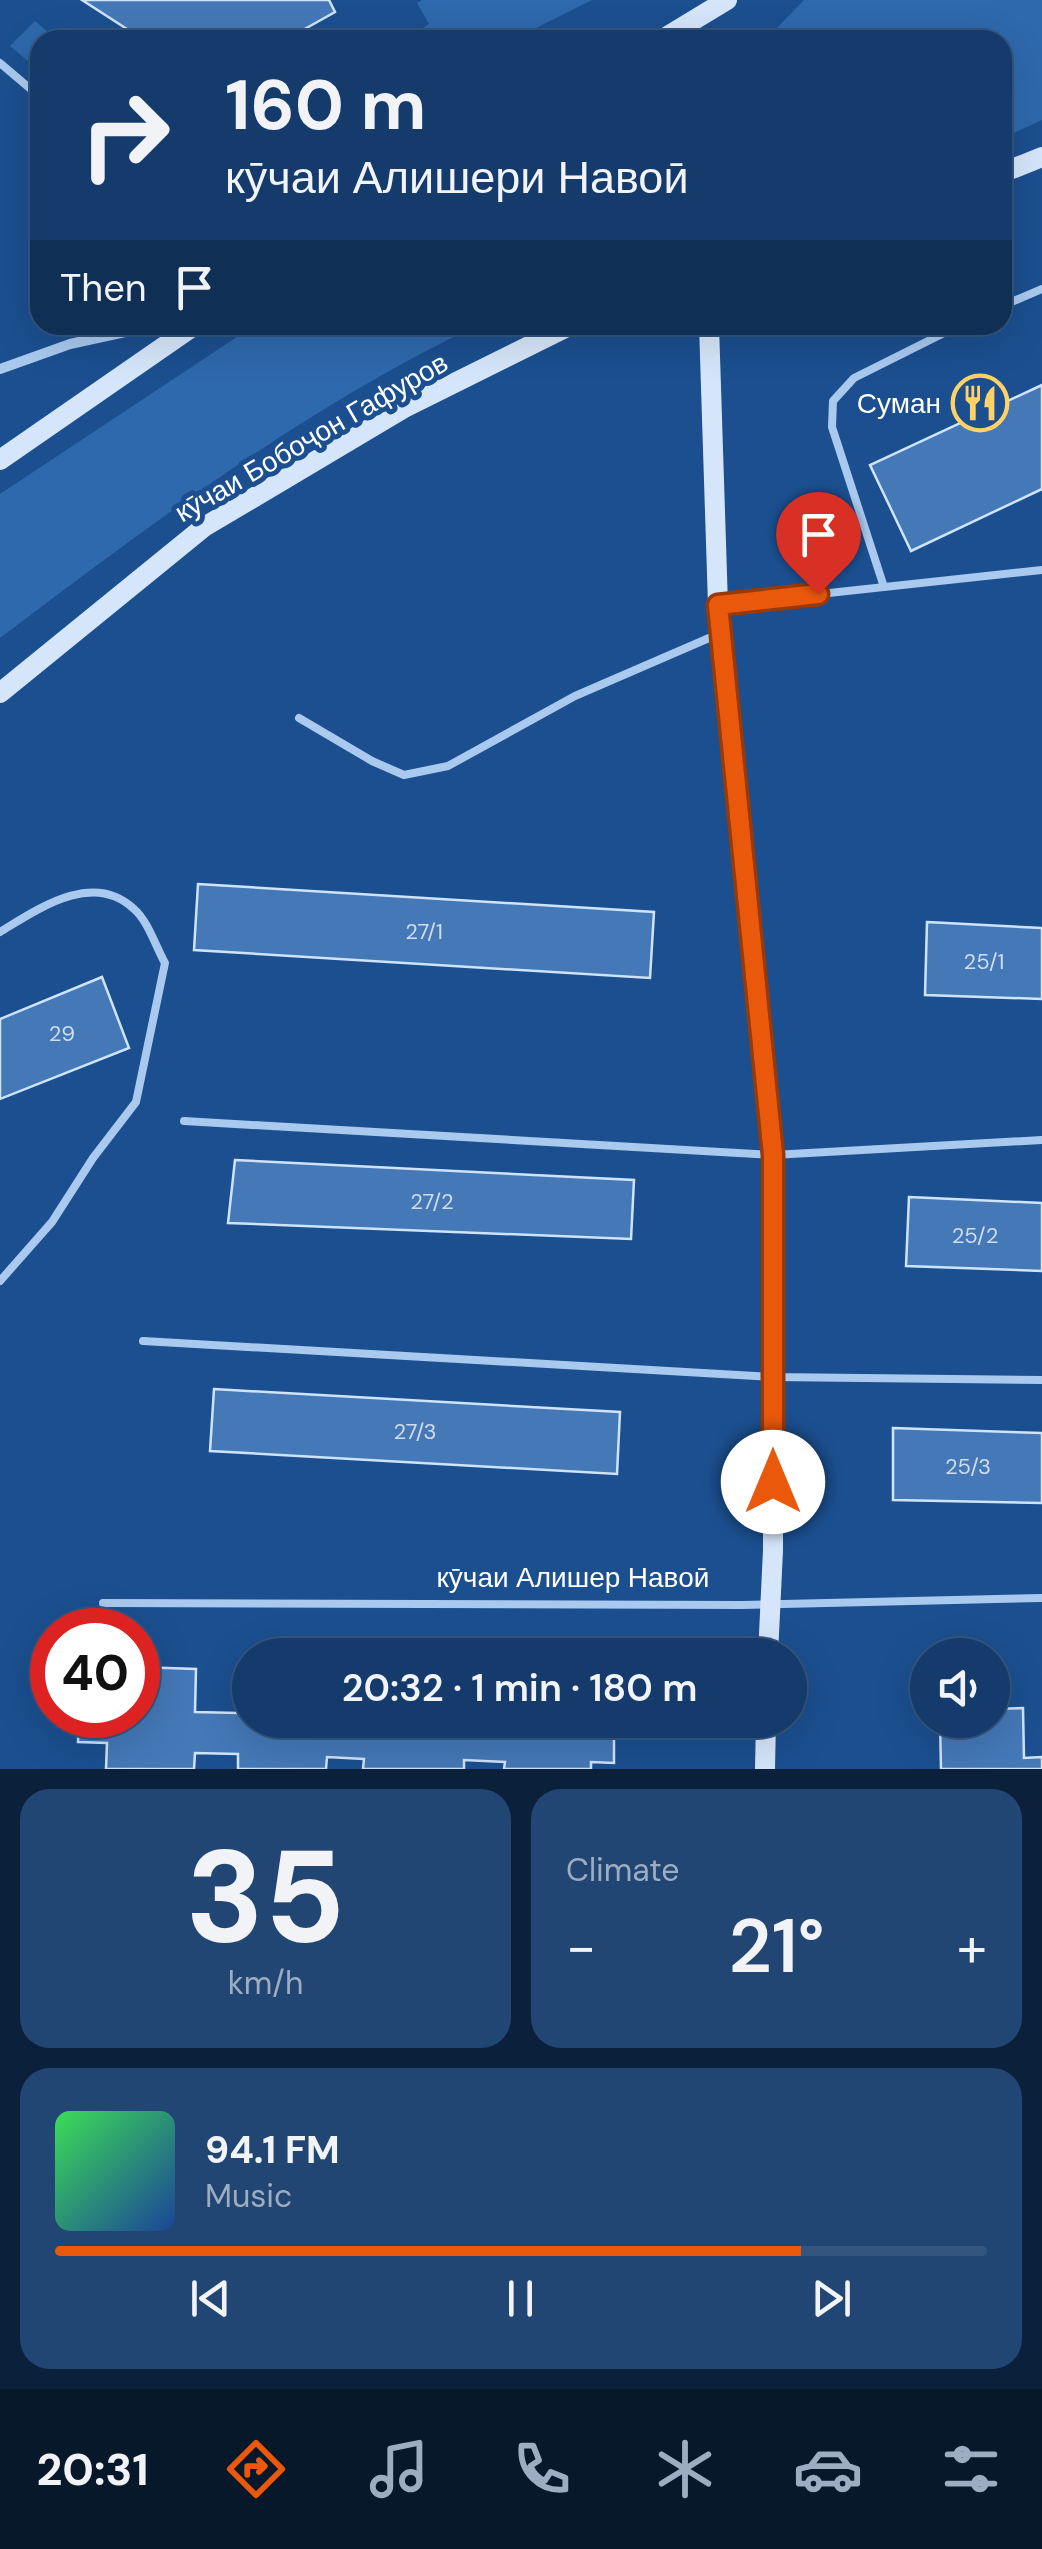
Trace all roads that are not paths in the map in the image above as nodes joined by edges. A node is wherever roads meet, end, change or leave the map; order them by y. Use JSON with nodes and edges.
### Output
{"nodes":[{"id":1,"x":727,"y":0,"type":"edge"},
{"id":2,"x":677,"y":30,"type":"edge"},
{"id":3,"x":0,"y":62,"type":"edge"},
{"id":4,"x":30,"y":88,"type":"edge"},
{"id":5,"x":1042,"y":156,"type":"edge"},
{"id":6,"x":1012,"y":169,"type":"edge"},
{"id":7,"x":1042,"y":289,"type":"edge"},
{"id":8,"x":1012,"y":302,"type":"edge"},
{"id":9,"x":112,"y":335,"type":"edge"},
{"id":10,"x":181,"y":335,"type":"edge"},
{"id":11,"x":551,"y":335,"type":"edge"},
{"id":12,"x":709,"y":335,"type":"edge"},
{"id":13,"x":940,"y":335,"type":"edge"},
{"id":14,"x":0,"y":369,"type":"edge"},
{"id":15,"x":0,"y":460,"type":"edge"},
{"id":16,"x":1042,"y":570,"type":"edge"},
{"id":17,"x":884,"y":587,"type":"junction"},
{"id":18,"x":718,"y":605,"type":"junction"},
{"id":19,"x":720,"y":633,"type":"junction"},
{"id":20,"x":5,"y":688,"type":"edge"},
{"id":21,"x":0,"y":706,"type":"edge"},
{"id":22,"x":300,"y":718,"type":"dead end"},
{"id":23,"x":0,"y":932,"type":"edge"},
{"id":24,"x":184,"y":1121,"type":"dead end"},
{"id":25,"x":1042,"y":1140,"type":"edge"},
{"id":26,"x":773,"y":1155,"type":"junction"},
{"id":27,"x":0,"y":1281,"type":"edge"},
{"id":28,"x":142,"y":1341,"type":"dead end"},
{"id":29,"x":774,"y":1377,"type":"junction"},
{"id":30,"x":1042,"y":1380,"type":"edge"},
{"id":31,"x":1042,"y":1598,"type":"edge"},
{"id":32,"x":770,"y":1602,"type":"junction"},
{"id":33,"x":103,"y":1604,"type":"dead end"},
{"id":34,"x":769,"y":1638,"type":"edge"},
{"id":35,"x":766,"y":1738,"type":"edge"},
{"id":36,"x":765,"y":1769,"type":"edge"}],
"edges":[{"from":1,"to":2,"type":"street"},
{"from":3,"to":4,"type":"lane"},
{"from":5,"to":6,"type":"street"},
{"from":7,"to":8,"type":"lane"},
{"from":9,"to":14,"type":"street"},
{"from":10,"to":15,"type":"street"},
{"from":11,"to":20,"type":"street","name":"кӯчаи Бобоҷон Гафуров"},
{"from":12,"to":18,"type":"street"},
{"from":13,"to":17,"type":"lane"},
{"from":16,"to":17,"type":"lane"},
{"from":17,"to":18,"type":"lane"},
{"from":18,"to":19,"type":"street"},
{"from":19,"to":22,"type":"lane"},
{"from":19,"to":26,"type":"street"},
{"from":20,"to":21,"type":"lane"},
{"from":23,"to":27,"type":"lane"},
{"from":24,"to":26,"type":"lane"},
{"from":25,"to":26,"type":"lane"},
{"from":26,"to":29,"type":"street"},
{"from":28,"to":29,"type":"lane"},
{"from":29,"to":30,"type":"lane"},
{"from":29,"to":32,"type":"street"},
{"from":31,"to":32,"type":"lane","name":"кӯчаи Алишер Навоӣ"},
{"from":32,"to":33,"type":"lane","name":"кӯчаи Алишер Навоӣ"},
{"from":32,"to":34,"type":"street"},
{"from":35,"to":36,"type":"street"}]}
